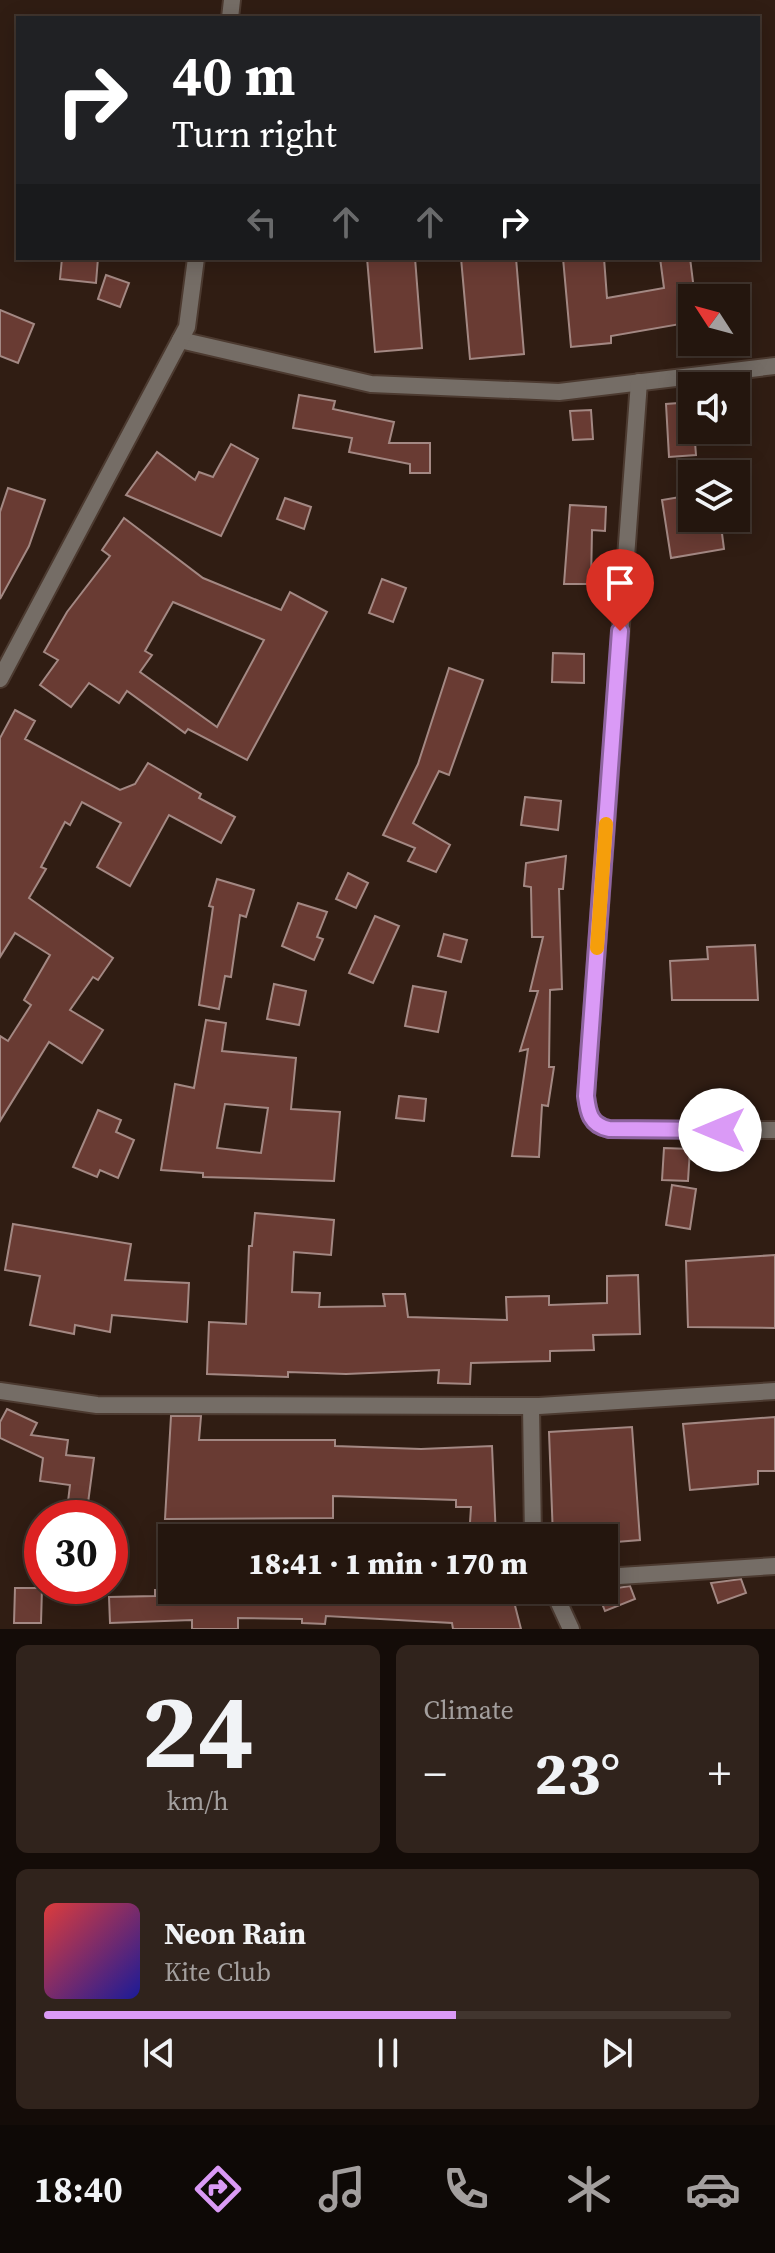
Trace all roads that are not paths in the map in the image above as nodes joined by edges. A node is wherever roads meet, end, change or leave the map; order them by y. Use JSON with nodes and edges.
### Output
{"nodes":[{"id":1,"x":196,"y":260,"type":"edge"},
{"id":2,"x":180,"y":340,"type":"junction"},
{"id":3,"x":775,"y":366,"type":"edge"},
{"id":4,"x":639,"y":382,"type":"junction"},
{"id":5,"x":0,"y":679,"type":"edge"},
{"id":6,"x":775,"y":1130,"type":"edge"},
{"id":7,"x":0,"y":1391,"type":"edge"},
{"id":8,"x":775,"y":1391,"type":"edge"},
{"id":9,"x":531,"y":1406,"type":"junction"},
{"id":10,"x":533,"y":1524,"type":"edge"},
{"id":11,"x":775,"y":1566,"type":"edge"},
{"id":12,"x":618,"y":1576,"type":"edge"},
{"id":13,"x":559,"y":1604,"type":"edge"},
{"id":14,"x":571,"y":1629,"type":"edge"}],
"edges":[{"from":1,"to":2,"type":"street"},
{"from":2,"to":4,"type":"street"},
{"from":2,"to":5,"type":"street"},
{"from":3,"to":4,"type":"street"},
{"from":4,"to":6,"type":"street"},
{"from":7,"to":9,"type":"street"},
{"from":8,"to":9,"type":"street"},
{"from":9,"to":10,"type":"street"},
{"from":11,"to":12,"type":"street"},
{"from":13,"to":14,"type":"street"}]}
